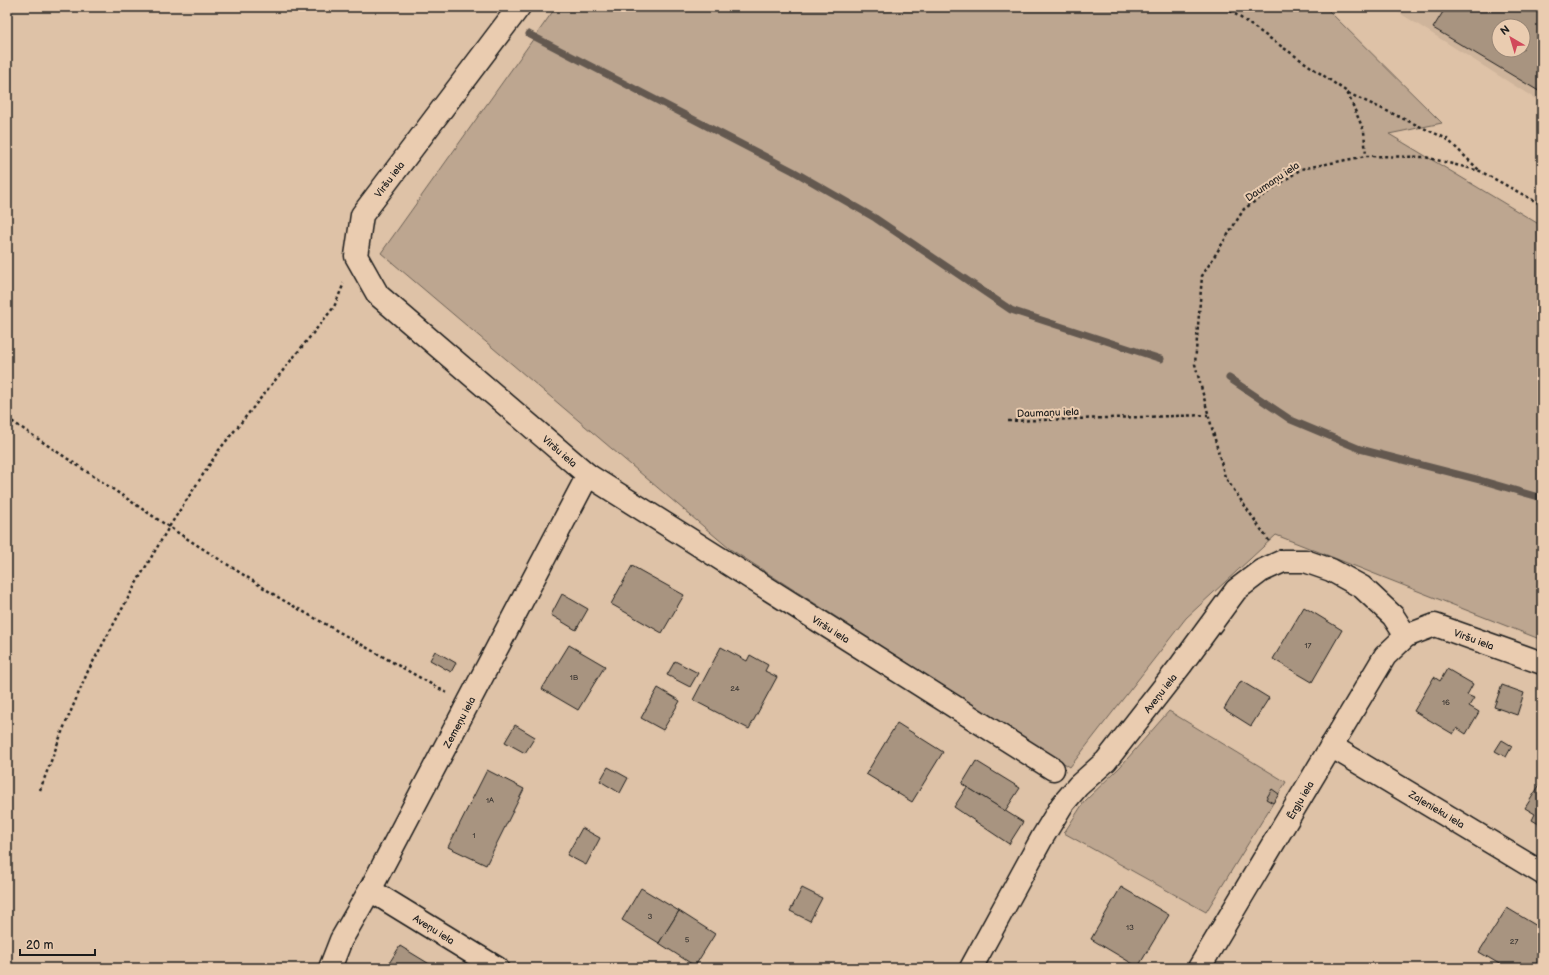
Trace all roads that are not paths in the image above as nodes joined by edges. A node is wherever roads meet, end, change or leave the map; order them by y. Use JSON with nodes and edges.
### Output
{"nodes":[{"id":1,"x":519,"y":7,"type":"edge"},
{"id":2,"x":588,"y":475,"type":"junction"},
{"id":3,"x":1406,"y":636,"type":"junction"},
{"id":4,"x":1542,"y":663,"type":"edge"},
{"id":5,"x":1332,"y":746,"type":"junction"},
{"id":6,"x":1054,"y":769,"type":"dead end"},
{"id":7,"x":1542,"y":873,"type":"edge"},
{"id":8,"x":370,"y":890,"type":"junction"},
{"id":9,"x":330,"y":968,"type":"edge"},
{"id":10,"x":497,"y":968,"type":"edge"},
{"id":11,"x":971,"y":968,"type":"edge"},
{"id":12,"x":1199,"y":968,"type":"edge"}],
"edges":[{"from":1,"to":2,"type":"street","name":"Viršu iela"},
{"from":2,"to":6,"type":"street","name":"Viršu iela"},
{"from":2,"to":8,"type":"street","name":"Zemeņu iela"},
{"from":3,"to":4,"type":"street","name":"Viršu iela"},
{"from":3,"to":5,"type":"street","name":"Ērgļu iela"},
{"from":3,"to":11,"type":"street","name":"Aveņu iela"},
{"from":5,"to":7,"type":"street","name":"Zaļenieku iela"},
{"from":5,"to":12,"type":"street","name":"Ērgļu iela"},
{"from":8,"to":9,"type":"street","name":"Zemeņu iela"},
{"from":8,"to":10,"type":"street","name":"Aveņu iela"}]}
